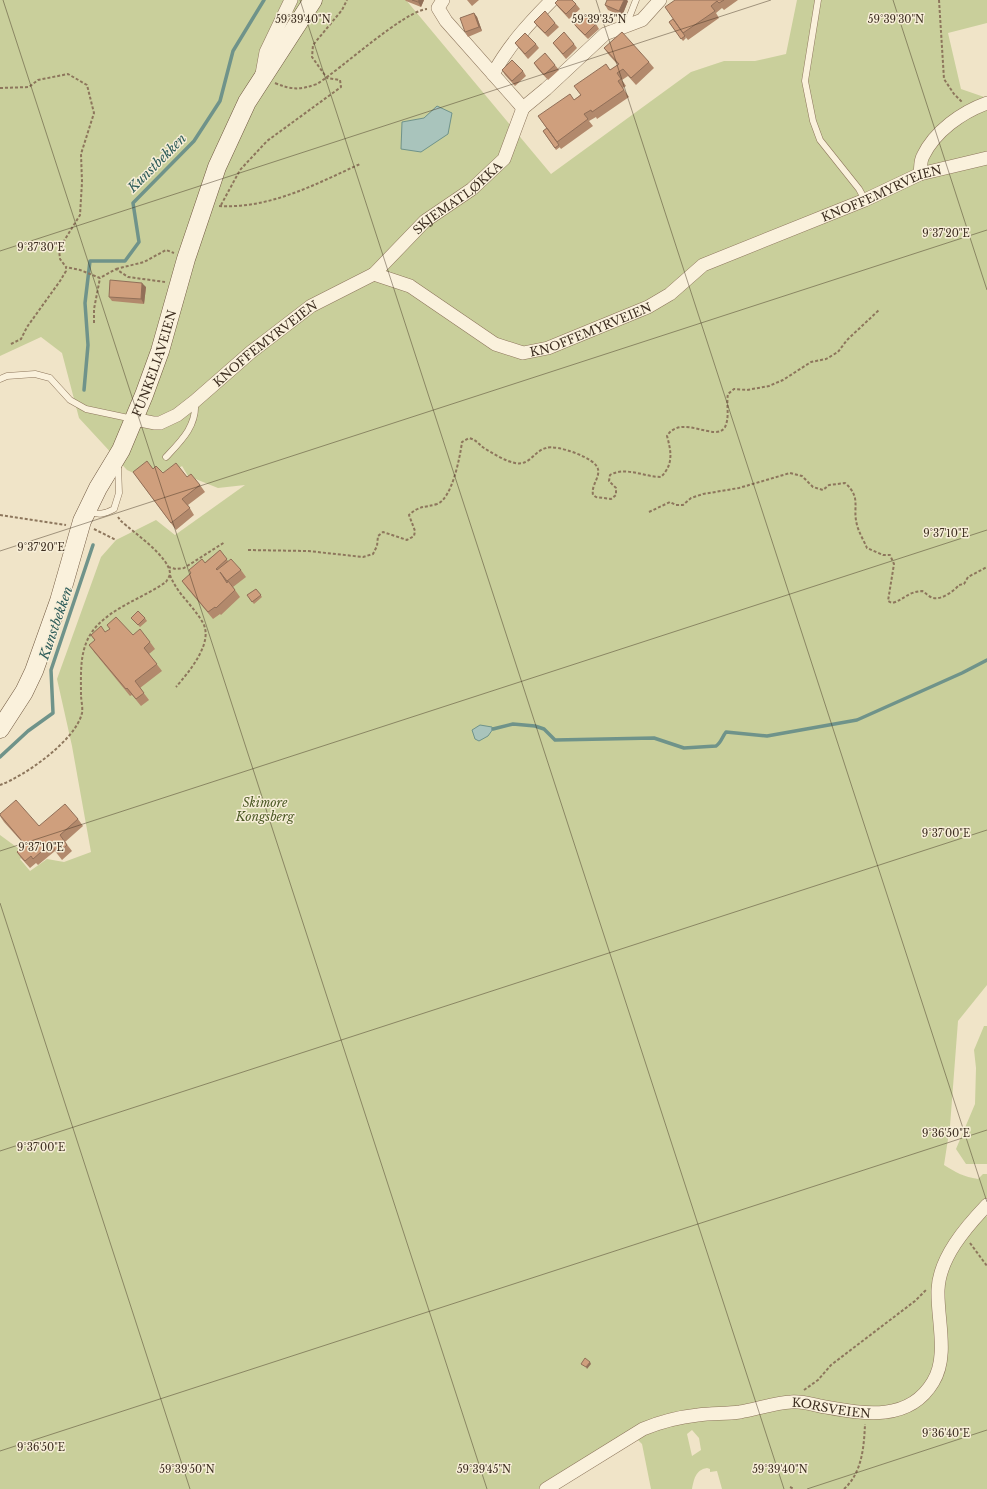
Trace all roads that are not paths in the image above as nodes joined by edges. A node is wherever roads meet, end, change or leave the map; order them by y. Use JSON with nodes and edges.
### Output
{"nodes":[{"id":1,"x":291,"y":0,"type":"edge"},
{"id":2,"x":313,"y":0,"type":"edge"},
{"id":3,"x":552,"y":0,"type":"edge"},
{"id":4,"x":636,"y":0,"type":"edge"},
{"id":5,"x":660,"y":0,"type":"edge"},
{"id":6,"x":818,"y":0,"type":"edge"},
{"id":7,"x":440,"y":4,"type":"edge"},
{"id":8,"x":624,"y":28,"type":"junction"},
{"id":9,"x":493,"y":74,"type":"junction"},
{"id":10,"x":261,"y":78,"type":"junction"},
{"id":11,"x":987,"y":103,"type":"edge"},
{"id":12,"x":523,"y":108,"type":"junction"},
{"id":13,"x":987,"y":158,"type":"edge"},
{"id":14,"x":920,"y":174,"type":"junction"},
{"id":15,"x":865,"y":200,"type":"junction"},
{"id":16,"x":374,"y":274,"type":"junction"},
{"id":17,"x":0,"y":379,"type":"edge"},
{"id":18,"x":195,"y":402,"type":"junction"},
{"id":19,"x":134,"y":419,"type":"junction"},
{"id":20,"x":121,"y":450,"type":"junction"},
{"id":21,"x":166,"y":457,"type":"dead end"},
{"id":22,"x":84,"y":519,"type":"junction"},
{"id":23,"x":0,"y":729,"type":"edge"},
{"id":24,"x":987,"y":1205,"type":"edge"},
{"id":25,"x":546,"y":1489,"type":"edge"}],
"edges":[{"from":1,"to":10,"type":"street"},
{"from":2,"to":10,"type":"street","name":"FUNKELIAVEIEN"},
{"from":3,"to":9,"type":"street"},
{"from":4,"to":8,"type":"lane"},
{"from":5,"to":8,"type":"street"},
{"from":6,"to":15,"type":"lane"},
{"from":7,"to":9,"type":"street"},
{"from":8,"to":12,"type":"street"},
{"from":9,"to":12,"type":"street"},
{"from":10,"to":19,"type":"street","name":"FUNKELIAVEIEN"},
{"from":11,"to":14,"type":"street"},
{"from":12,"to":16,"type":"street","name":"SKJEMATLØKKA"},
{"from":13,"to":14,"type":"street","name":"KNOFFEMYRVEIEN"},
{"from":14,"to":15,"type":"street","name":"KNOFFEMYRVEIEN"},
{"from":15,"to":16,"type":"street","name":"KNOFFEMYRVEIEN"},
{"from":16,"to":18,"type":"street","name":"KNOFFEMYRVEIEN"},
{"from":17,"to":19,"type":"lane"},
{"from":18,"to":19,"type":"street","name":"KNOFFEMYRVEIEN"},
{"from":18,"to":21,"type":"lane"},
{"from":19,"to":20,"type":"street","name":"FUNKELIAVEIEN"},
{"from":20,"to":22,"type":"street","name":"FUNKELIAVEIEN"},
{"from":20,"to":22,"type":"lane"},
{"from":22,"to":23,"type":"street","name":"FUNKELIAVEIEN"},
{"from":24,"to":25,"type":"street","name":"KORSVEIEN"}]}
